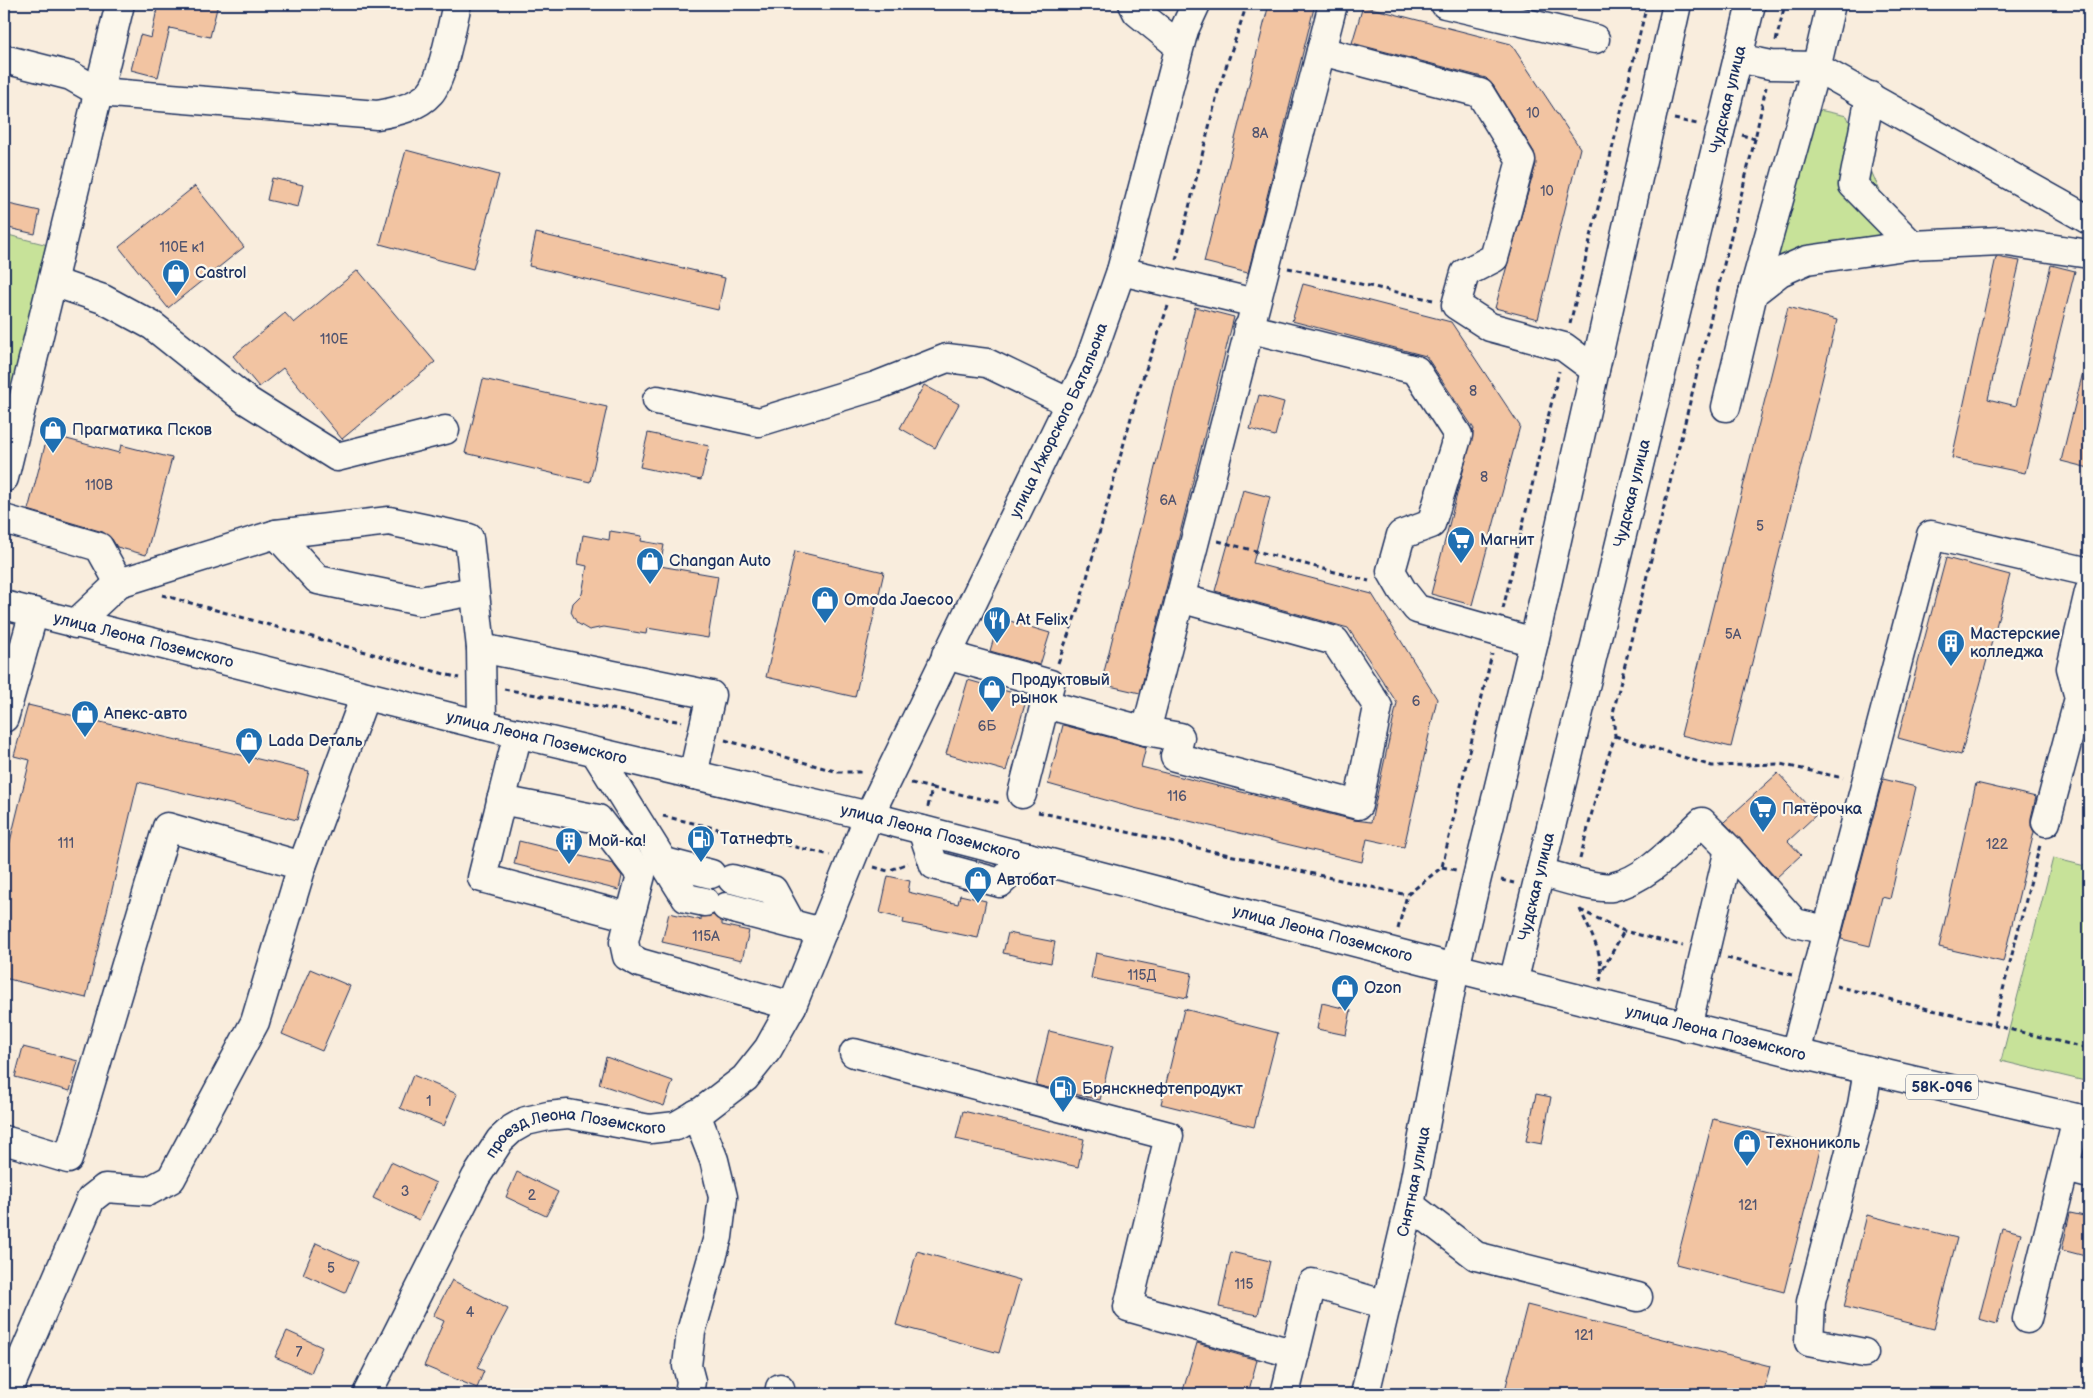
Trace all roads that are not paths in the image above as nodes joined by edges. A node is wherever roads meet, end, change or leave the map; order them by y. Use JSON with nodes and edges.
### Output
{"nodes":[{"id":1,"x":120,"y":4,"type":"edge"},
{"id":2,"x":457,"y":4,"type":"edge"},
{"id":3,"x":1133,"y":4,"type":"edge"},
{"id":4,"x":1196,"y":4,"type":"edge"},
{"id":5,"x":1333,"y":4,"type":"edge"},
{"id":6,"x":1444,"y":4,"type":"edge"},
{"id":7,"x":1677,"y":4,"type":"edge"},
{"id":8,"x":1751,"y":4,"type":"edge"},
{"id":9,"x":1831,"y":4,"type":"edge"},
{"id":10,"x":1596,"y":39,"type":"dead end"},
{"id":11,"x":1179,"y":46,"type":"junction"},
{"id":12,"x":1321,"y":51,"type":"junction"},
{"id":13,"x":1738,"y":58,"type":"junction"},
{"id":14,"x":4,"y":59,"type":"edge"},
{"id":15,"x":1814,"y":66,"type":"junction"},
{"id":16,"x":99,"y":92,"type":"junction"},
{"id":17,"x":1870,"y":96,"type":"junction"},
{"id":18,"x":2089,"y":220,"type":"edge"},
{"id":19,"x":1912,"y":245,"type":"junction"},
{"id":20,"x":2089,"y":254,"type":"edge"},
{"id":21,"x":1121,"y":271,"type":"junction"},
{"id":22,"x":53,"y":282,"type":"junction"},
{"id":23,"x":1753,"y":293,"type":"junction"},
{"id":24,"x":1255,"y":302,"type":"junction"},
{"id":25,"x":1248,"y":328,"type":"junction"},
{"id":26,"x":1595,"y":370,"type":"junction"},
{"id":27,"x":657,"y":400,"type":"dead end"},
{"id":28,"x":1070,"y":402,"type":"junction"},
{"id":29,"x":1726,"y":407,"type":"dead end"},
{"id":30,"x":445,"y":430,"type":"dead end"},
{"id":31,"x":4,"y":478,"type":"edge"},
{"id":32,"x":4,"y":519,"type":"edge"},
{"id":33,"x":276,"y":534,"type":"junction"},
{"id":34,"x":2089,"y":572,"type":"edge"},
{"id":35,"x":119,"y":583,"type":"junction"},
{"id":36,"x":474,"y":591,"type":"junction"},
{"id":37,"x":2089,"y":592,"type":"edge"},
{"id":38,"x":1180,"y":598,"type":"junction"},
{"id":39,"x":4,"y":605,"type":"edge"},
{"id":40,"x":34,"y":612,"type":"junction"},
{"id":41,"x":76,"y":624,"type":"junction"},
{"id":42,"x":1534,"y":642,"type":"junction"},
{"id":43,"x":481,"y":648,"type":"junction"},
{"id":44,"x":946,"y":655,"type":"junction"},
{"id":45,"x":1048,"y":694,"type":"junction"},
{"id":46,"x":365,"y":696,"type":"junction"},
{"id":47,"x":4,"y":718,"type":"edge"},
{"id":48,"x":482,"y":725,"type":"junction"},
{"id":49,"x":1146,"y":732,"type":"junction"},
{"id":50,"x":518,"y":733,"type":"junction"},
{"id":51,"x":595,"y":752,"type":"junction"},
{"id":52,"x":692,"y":775,"type":"junction"},
{"id":53,"x":502,"y":800,"type":"junction"},
{"id":54,"x":1020,"y":803,"type":"road end"},
{"id":55,"x":869,"y":816,"type":"junction"},
{"id":56,"x":2046,"y":822,"type":"road end"},
{"id":57,"x":1729,"y":849,"type":"junction"},
{"id":58,"x":665,"y":862,"type":"junction"},
{"id":59,"x":302,"y":866,"type":"junction"},
{"id":60,"x":1540,"y":872,"type":"junction"},
{"id":61,"x":630,"y":917,"type":"junction"},
{"id":62,"x":791,"y":923,"type":"junction"},
{"id":63,"x":1826,"y":930,"type":"junction"},
{"id":64,"x":822,"y":932,"type":"junction"},
{"id":65,"x":1456,"y":968,"type":"junction"},
{"id":66,"x":1513,"y":983,"type":"junction"},
{"id":67,"x":792,"y":1006,"type":"junction"},
{"id":68,"x":1687,"y":1026,"type":"junction"},
{"id":69,"x":854,"y":1053,"type":"dead end"},
{"id":70,"x":1795,"y":1053,"type":"junction"},
{"id":71,"x":1868,"y":1070,"type":"junction"},
{"id":72,"x":696,"y":1114,"type":"junction"},
{"id":73,"x":2083,"y":1119,"type":"edge"},
{"id":74,"x":4,"y":1140,"type":"edge"},
{"id":75,"x":2077,"y":1171,"type":"edge"},
{"id":76,"x":1410,"y":1205,"type":"junction"},
{"id":77,"x":1638,"y":1298,"type":"dead end"},
{"id":78,"x":1386,"y":1305,"type":"junction"},
{"id":79,"x":2027,"y":1319,"type":"dead end"},
{"id":80,"x":1864,"y":1353,"type":"dead end"},
{"id":81,"x":1295,"y":1354,"type":"junction"},
{"id":82,"x":7,"y":1394,"type":"edge"},
{"id":83,"x":367,"y":1394,"type":"edge"},
{"id":84,"x":689,"y":1394,"type":"edge"},
{"id":85,"x":1285,"y":1394,"type":"edge"},
{"id":86,"x":1366,"y":1394,"type":"edge"}],
"edges":[{"from":1,"to":16,"type":"main road"},
{"from":2,"to":16,"type":"main road"},
{"from":3,"to":11,"type":"main road"},
{"from":4,"to":11,"type":"main road","name":"улица Ижорского Батальона"},
{"from":5,"to":12,"type":"main road"},
{"from":6,"to":10,"type":"main road"},
{"from":7,"to":26,"type":"main road"},
{"from":8,"to":13,"type":"main road","name":"Чудская улица"},
{"from":9,"to":15,"type":"main road"},
{"from":11,"to":21,"type":"main road","name":"улица Ижорского Батальона"},
{"from":12,"to":24,"type":"main road"},
{"from":12,"to":26,"type":"main road"},
{"from":13,"to":15,"type":"main road"},
{"from":13,"to":60,"type":"main road","name":"Чудская улица"},
{"from":14,"to":16,"type":"main road"},
{"from":15,"to":17,"type":"main road"},
{"from":15,"to":23,"type":"main road"},
{"from":16,"to":22,"type":"main road"},
{"from":17,"to":18,"type":"main road"},
{"from":17,"to":19,"type":"main road"},
{"from":19,"to":20,"type":"main road"},
{"from":19,"to":23,"type":"main road"},
{"from":21,"to":24,"type":"main road"},
{"from":21,"to":28,"type":"main road","name":"улица Ижорского Батальона"},
{"from":22,"to":30,"type":"main road"},
{"from":22,"to":31,"type":"main road"},
{"from":23,"to":29,"type":"main road"},
{"from":24,"to":25,"type":"main road"},
{"from":25,"to":38,"type":"main road"},
{"from":25,"to":42,"type":"main road"},
{"from":26,"to":42,"type":"main road"},
{"from":27,"to":28,"type":"main road"},
{"from":28,"to":44,"type":"main road","name":"улица Ижорского Батальона"},
{"from":32,"to":35,"type":"main road"},
{"from":33,"to":35,"type":"main road"},
{"from":33,"to":36,"type":"main road"},
{"from":33,"to":36,"type":"main road"},
{"from":34,"to":63,"type":"main road"},
{"from":35,"to":41,"type":"main road"},
{"from":36,"to":43,"type":"main road"},
{"from":37,"to":56,"type":"main road"},
{"from":38,"to":49,"type":"main road"},
{"from":38,"to":49,"type":"main road"},
{"from":39,"to":40,"type":"main road","name":"улица Леона Поземского"},
{"from":40,"to":41,"type":"main road","name":"улица Леона Поземского"},
{"from":40,"to":47,"type":"main road"},
{"from":41,"to":46,"type":"main road","name":"улица Леона Поземского"},
{"from":42,"to":65,"type":"main road"},
{"from":43,"to":48,"type":"main road"},
{"from":43,"to":52,"type":"main road"},
{"from":44,"to":45,"type":"main road"},
{"from":44,"to":55,"type":"main road","name":"улица Ижорского Батальона"},
{"from":45,"to":49,"type":"main road"},
{"from":45,"to":54,"type":"main road"},
{"from":46,"to":48,"type":"main road","name":"улица Леона Поземского"},
{"from":46,"to":59,"type":"main road"},
{"from":48,"to":50,"type":"main road","name":"улица Леона Поземского"},
{"from":50,"to":51,"type":"main road","name":"улица Леона Поземского"},
{"from":50,"to":53,"type":"main road"},
{"from":51,"to":52,"type":"main road","name":"улица Леона Поземского"},
{"from":51,"to":58,"type":"main road"},
{"from":52,"to":55,"type":"main road","name":"улица Леона Поземского"},
{"from":53,"to":61,"type":"main road"},
{"from":53,"to":61,"type":"main road"},
{"from":55,"to":64,"type":"main road","name":"проезд Леона Поземского"},
{"from":55,"to":65,"type":"main road","name":"улица Леона Поземского"},
{"from":57,"to":60,"type":"main road"},
{"from":57,"to":63,"type":"main road"},
{"from":57,"to":68,"type":"main road"},
{"from":58,"to":62,"type":"main road"},
{"from":58,"to":62,"type":"main road"},
{"from":59,"to":74,"type":"main road"},
{"from":59,"to":82,"type":"main road"},
{"from":60,"to":66,"type":"main road","name":"Чудская улица"},
{"from":61,"to":67,"type":"main road"},
{"from":62,"to":64,"type":"main road"},
{"from":63,"to":70,"type":"main road"},
{"from":64,"to":67,"type":"main road","name":"проезд Леона Поземского"},
{"from":65,"to":66,"type":"main road","name":"улица Леона Поземского","number":"58К-096"},
{"from":65,"to":76,"type":"main road","name":"Снятная улица"},
{"from":66,"to":68,"type":"main road","name":"улица Леона Поземского","number":"58К-096"},
{"from":67,"to":72,"type":"main road","name":"проезд Леона Поземского"},
{"from":68,"to":70,"type":"main road","name":"улица Леона Поземского","number":"58К-096"},
{"from":69,"to":81,"type":"main road"},
{"from":70,"to":71,"type":"main road","name":"улица Леона Поземского","number":"58К-096"},
{"from":71,"to":73,"type":"main road","name":"улица Леона Поземского","number":"58К-096"},
{"from":71,"to":80,"type":"main road"},
{"from":72,"to":83,"type":"main road","name":"проезд Леона Поземского"},
{"from":72,"to":84,"type":"main road"},
{"from":73,"to":75,"type":"main road"},
{"from":75,"to":79,"type":"main road"},
{"from":76,"to":77,"type":"main road"},
{"from":76,"to":78,"type":"main road","name":"Снятная улица"},
{"from":78,"to":81,"type":"main road"},
{"from":78,"to":86,"type":"main road","name":"Снятная улица"},
{"from":81,"to":85,"type":"main road"}]}
